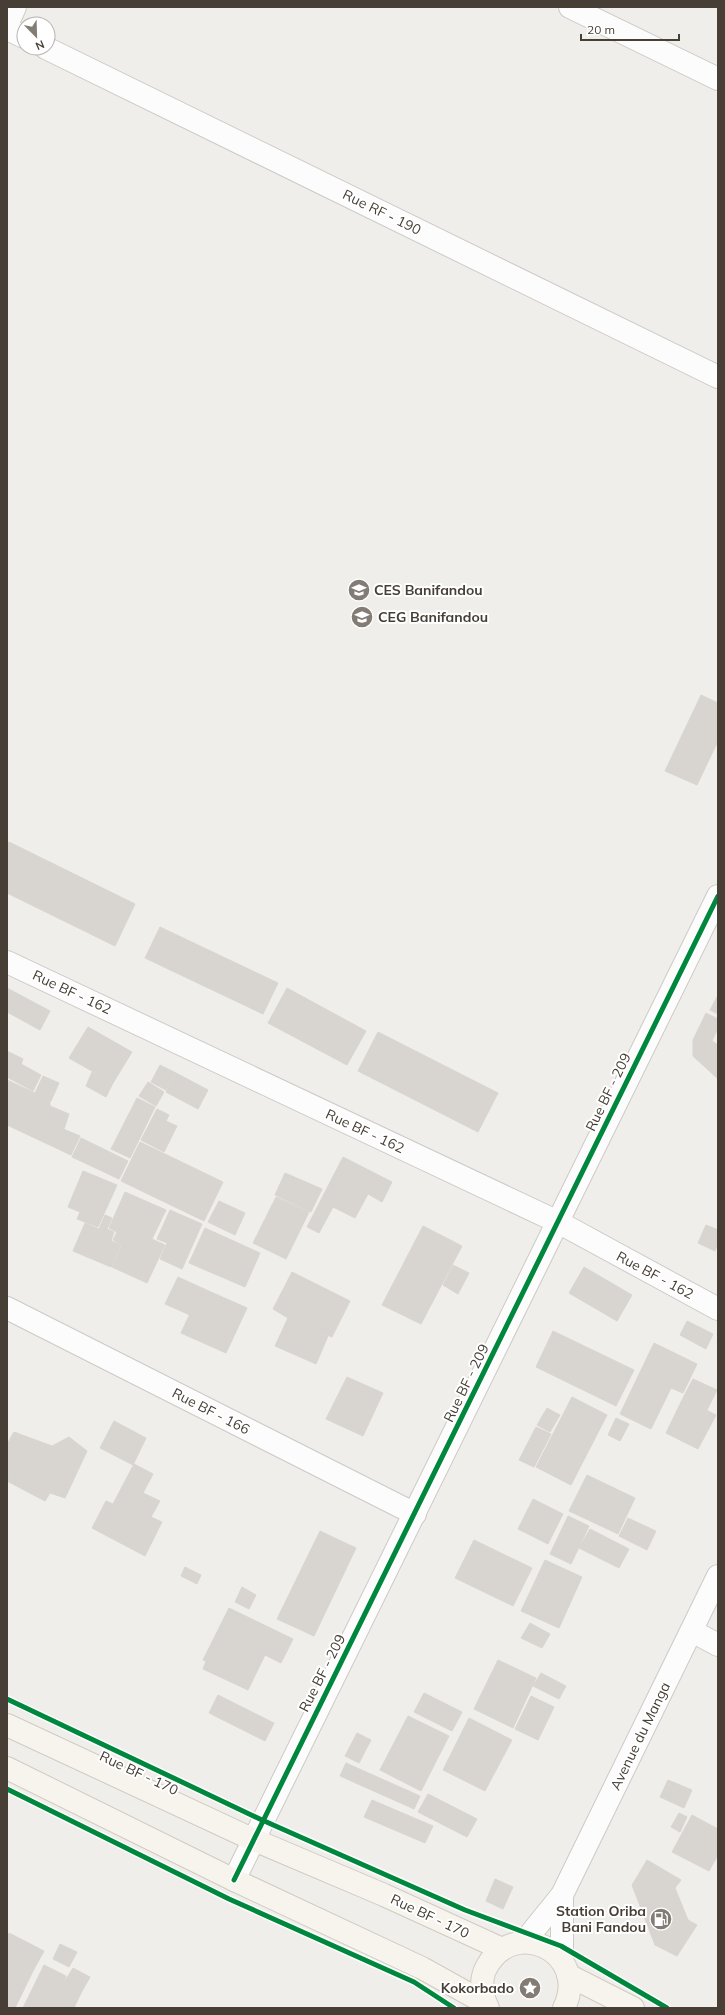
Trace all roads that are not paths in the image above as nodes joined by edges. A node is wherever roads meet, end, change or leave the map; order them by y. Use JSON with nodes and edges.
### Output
{"nodes":[{"id":1,"x":15,"y":7,"type":"edge"},
{"id":2,"x":570,"y":7,"type":"edge"},
{"id":3,"x":7,"y":25,"type":"edge"},
{"id":4,"x":7,"y":29,"type":"edge"},
{"id":5,"x":16,"y":34,"type":"edge"},
{"id":6,"x":56,"y":53,"type":"edge"},
{"id":7,"x":718,"y":79,"type":"edge"},
{"id":8,"x":718,"y":377,"type":"edge"},
{"id":9,"x":718,"y":896,"type":"edge"},
{"id":10,"x":7,"y":962,"type":"edge"},
{"id":11,"x":558,"y":1222,"type":"junction"},
{"id":12,"x":7,"y":1308,"type":"edge"},
{"id":13,"x":718,"y":1309,"type":"edge"},
{"id":14,"x":415,"y":1514,"type":"junction"},
{"id":15,"x":718,"y":1576,"type":"edge"},
{"id":16,"x":692,"y":1631,"type":"junction"},
{"id":17,"x":718,"y":1645,"type":"edge"},
{"id":18,"x":7,"y":1725,"type":"edge"},
{"id":19,"x":7,"y":1768,"type":"edge"},
{"id":20,"x":252,"y":1839,"type":"junction"},
{"id":21,"x":234,"y":1880,"type":"junction"},
{"id":22,"x":562,"y":1895,"type":"junction"},
{"id":23,"x":524,"y":1942,"type":"junction"},
{"id":24,"x":502,"y":1949,"type":"junction"},
{"id":25,"x":565,"y":1968,"type":"junction"},
{"id":26,"x":487,"y":2007,"type":"edge"},
{"id":27,"x":564,"y":2008,"type":"edge"},
{"id":28,"x":633,"y":2008,"type":"edge"}],
"edges":[{"from":1,"to":3,"type":"street"},
{"from":2,"to":7,"type":"street"},
{"from":4,"to":5,"type":"street"},
{"from":6,"to":8,"type":"street","name":"Rue RF - 190"},
{"from":9,"to":11,"type":"street","name":"Rue BF - 209"},
{"from":10,"to":11,"type":"street","name":"Rue BF - 162"},
{"from":11,"to":13,"type":"street","name":"Rue BF - 162"},
{"from":11,"to":14,"type":"street","name":"Rue BF - 209"},
{"from":12,"to":14,"type":"street","name":"Rue BF - 166"},
{"from":14,"to":20,"type":"street","name":"Rue BF - 209"},
{"from":15,"to":16,"type":"street","name":"Avenue du Manga"},
{"from":16,"to":17,"type":"street"},
{"from":16,"to":22,"type":"street","name":"Avenue du Manga"},
{"from":18,"to":20,"type":"main road","name":"Rue BF - 170"},
{"from":19,"to":21,"type":"main road"},
{"from":20,"to":21,"type":"street","name":"Rue BF - 209"},
{"from":20,"to":24,"type":"main road","name":"Rue BF - 170"},
{"from":21,"to":26,"type":"main road"},
{"from":22,"to":23,"type":"street"},
{"from":22,"to":25,"type":"street"},
{"from":23,"to":24,"type":"main road"},
{"from":23,"to":25,"type":"main road"},
{"from":24,"to":26,"type":"main road"},
{"from":25,"to":27,"type":"main road"},
{"from":25,"to":28,"type":"main road"}]}
